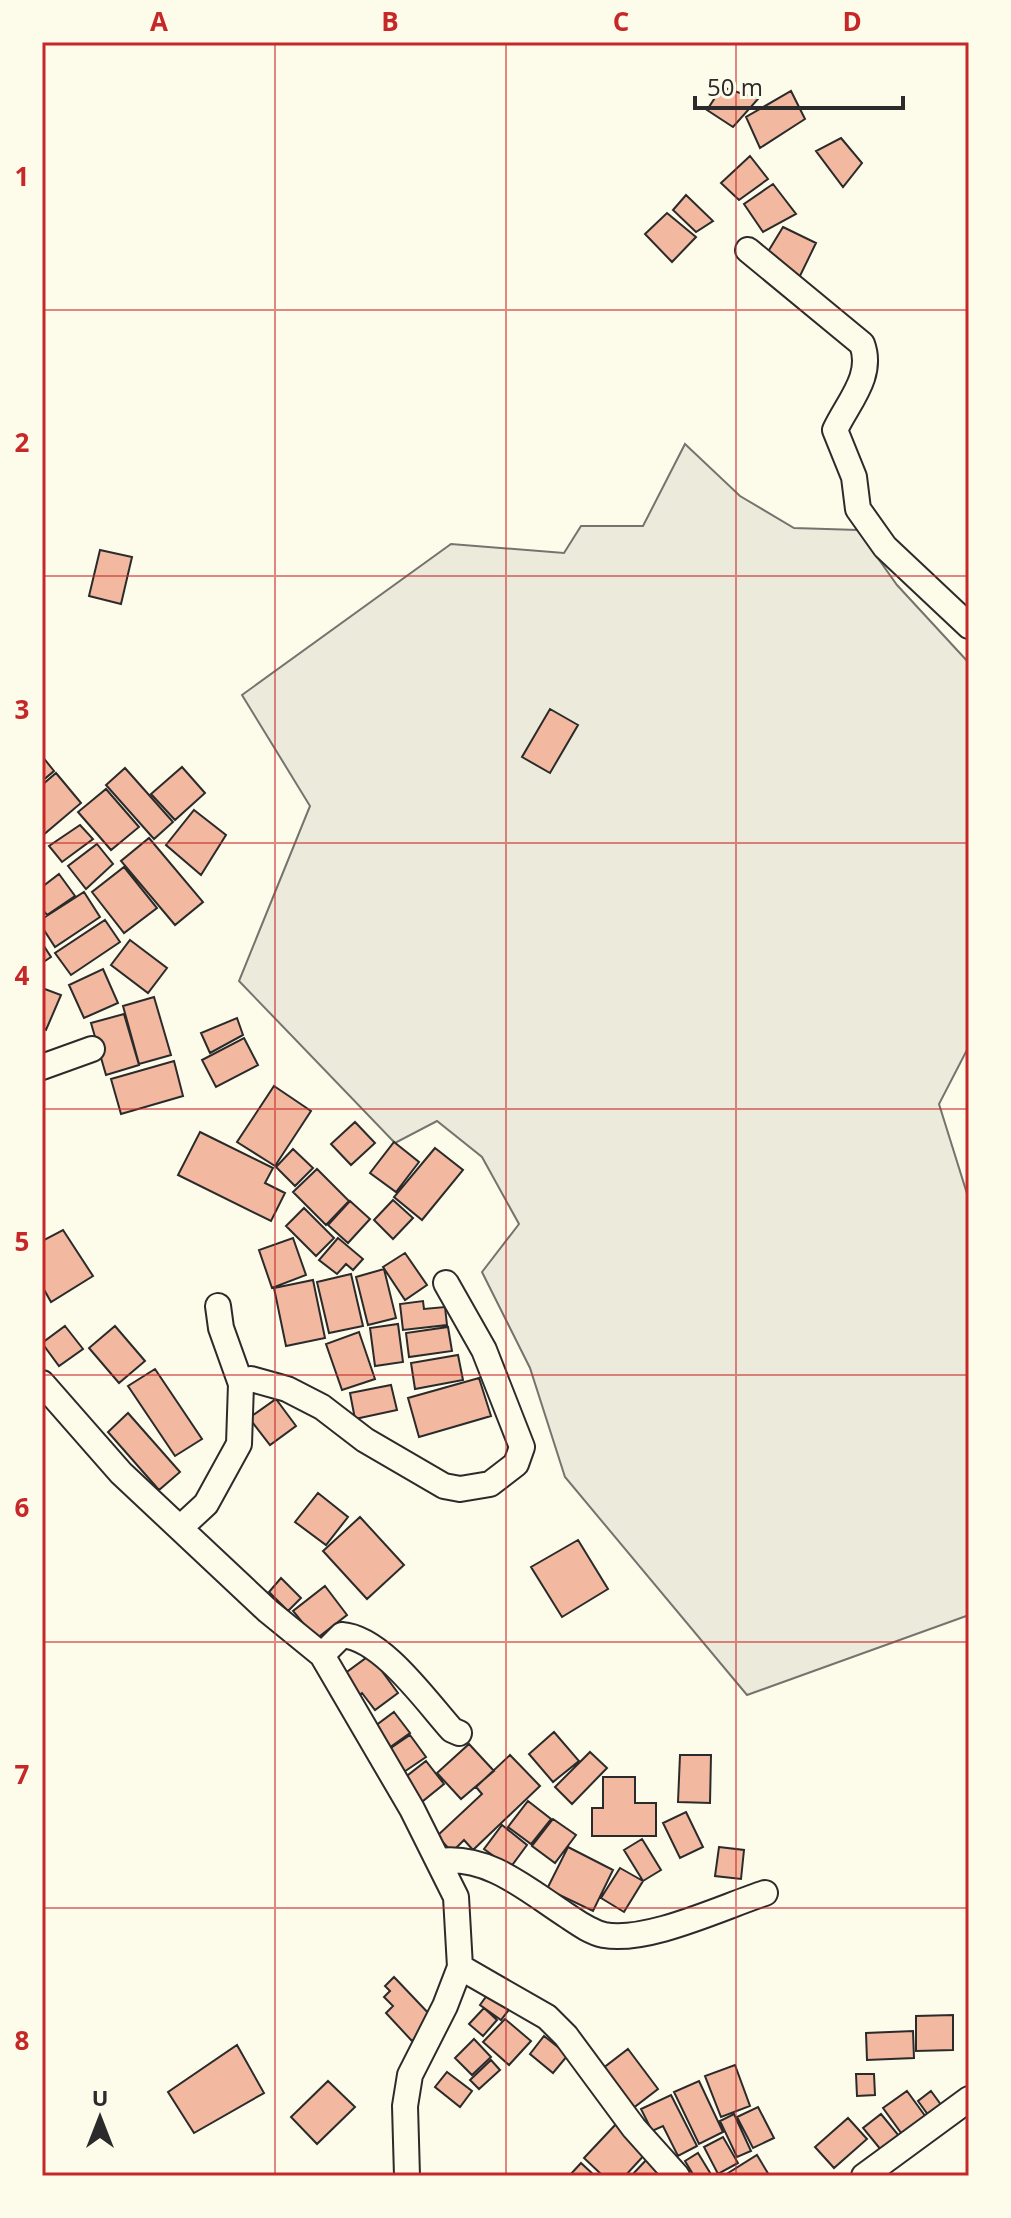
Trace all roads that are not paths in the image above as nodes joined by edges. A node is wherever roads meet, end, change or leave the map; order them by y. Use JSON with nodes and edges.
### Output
{"nodes":[{"id":1,"x":748,"y":250,"type":"dead end"},
{"id":2,"x":969,"y":626,"type":"edge"},
{"id":3,"x":92,"y":1049,"type":"dead end"},
{"id":4,"x":42,"y":1067,"type":"edge"},
{"id":5,"x":446,"y":1283,"type":"dead end"},
{"id":6,"x":218,"y":1306,"type":"dead end"},
{"id":7,"x":42,"y":1383,"type":"edge"},
{"id":8,"x":241,"y":1384,"type":"junction"},
{"id":9,"x":180,"y":1528,"type":"junction"},
{"id":10,"x":322,"y":1655,"type":"junction"},
{"id":11,"x":459,"y":1733,"type":"dead end"},
{"id":12,"x":439,"y":1861,"type":"junction"},
{"id":13,"x":765,"y":1893,"type":"dead end"},
{"id":14,"x":460,"y":1967,"type":"junction"},
{"id":15,"x":969,"y":2099,"type":"edge"},
{"id":16,"x":407,"y":2176,"type":"edge"},
{"id":17,"x":677,"y":2176,"type":"edge"},
{"id":18,"x":864,"y":2176,"type":"edge"}],
"edges":[{"from":1,"to":2,"type":"street"},
{"from":3,"to":4,"type":"street"},
{"from":5,"to":8,"type":"street"},
{"from":6,"to":8,"type":"street"},
{"from":7,"to":9,"type":"street"},
{"from":8,"to":9,"type":"street"},
{"from":9,"to":10,"type":"street"},
{"from":10,"to":11,"type":"street"},
{"from":10,"to":12,"type":"street"},
{"from":12,"to":13,"type":"street"},
{"from":12,"to":14,"type":"street"},
{"from":14,"to":16,"type":"street"},
{"from":14,"to":17,"type":"street"},
{"from":15,"to":18,"type":"street"}]}
